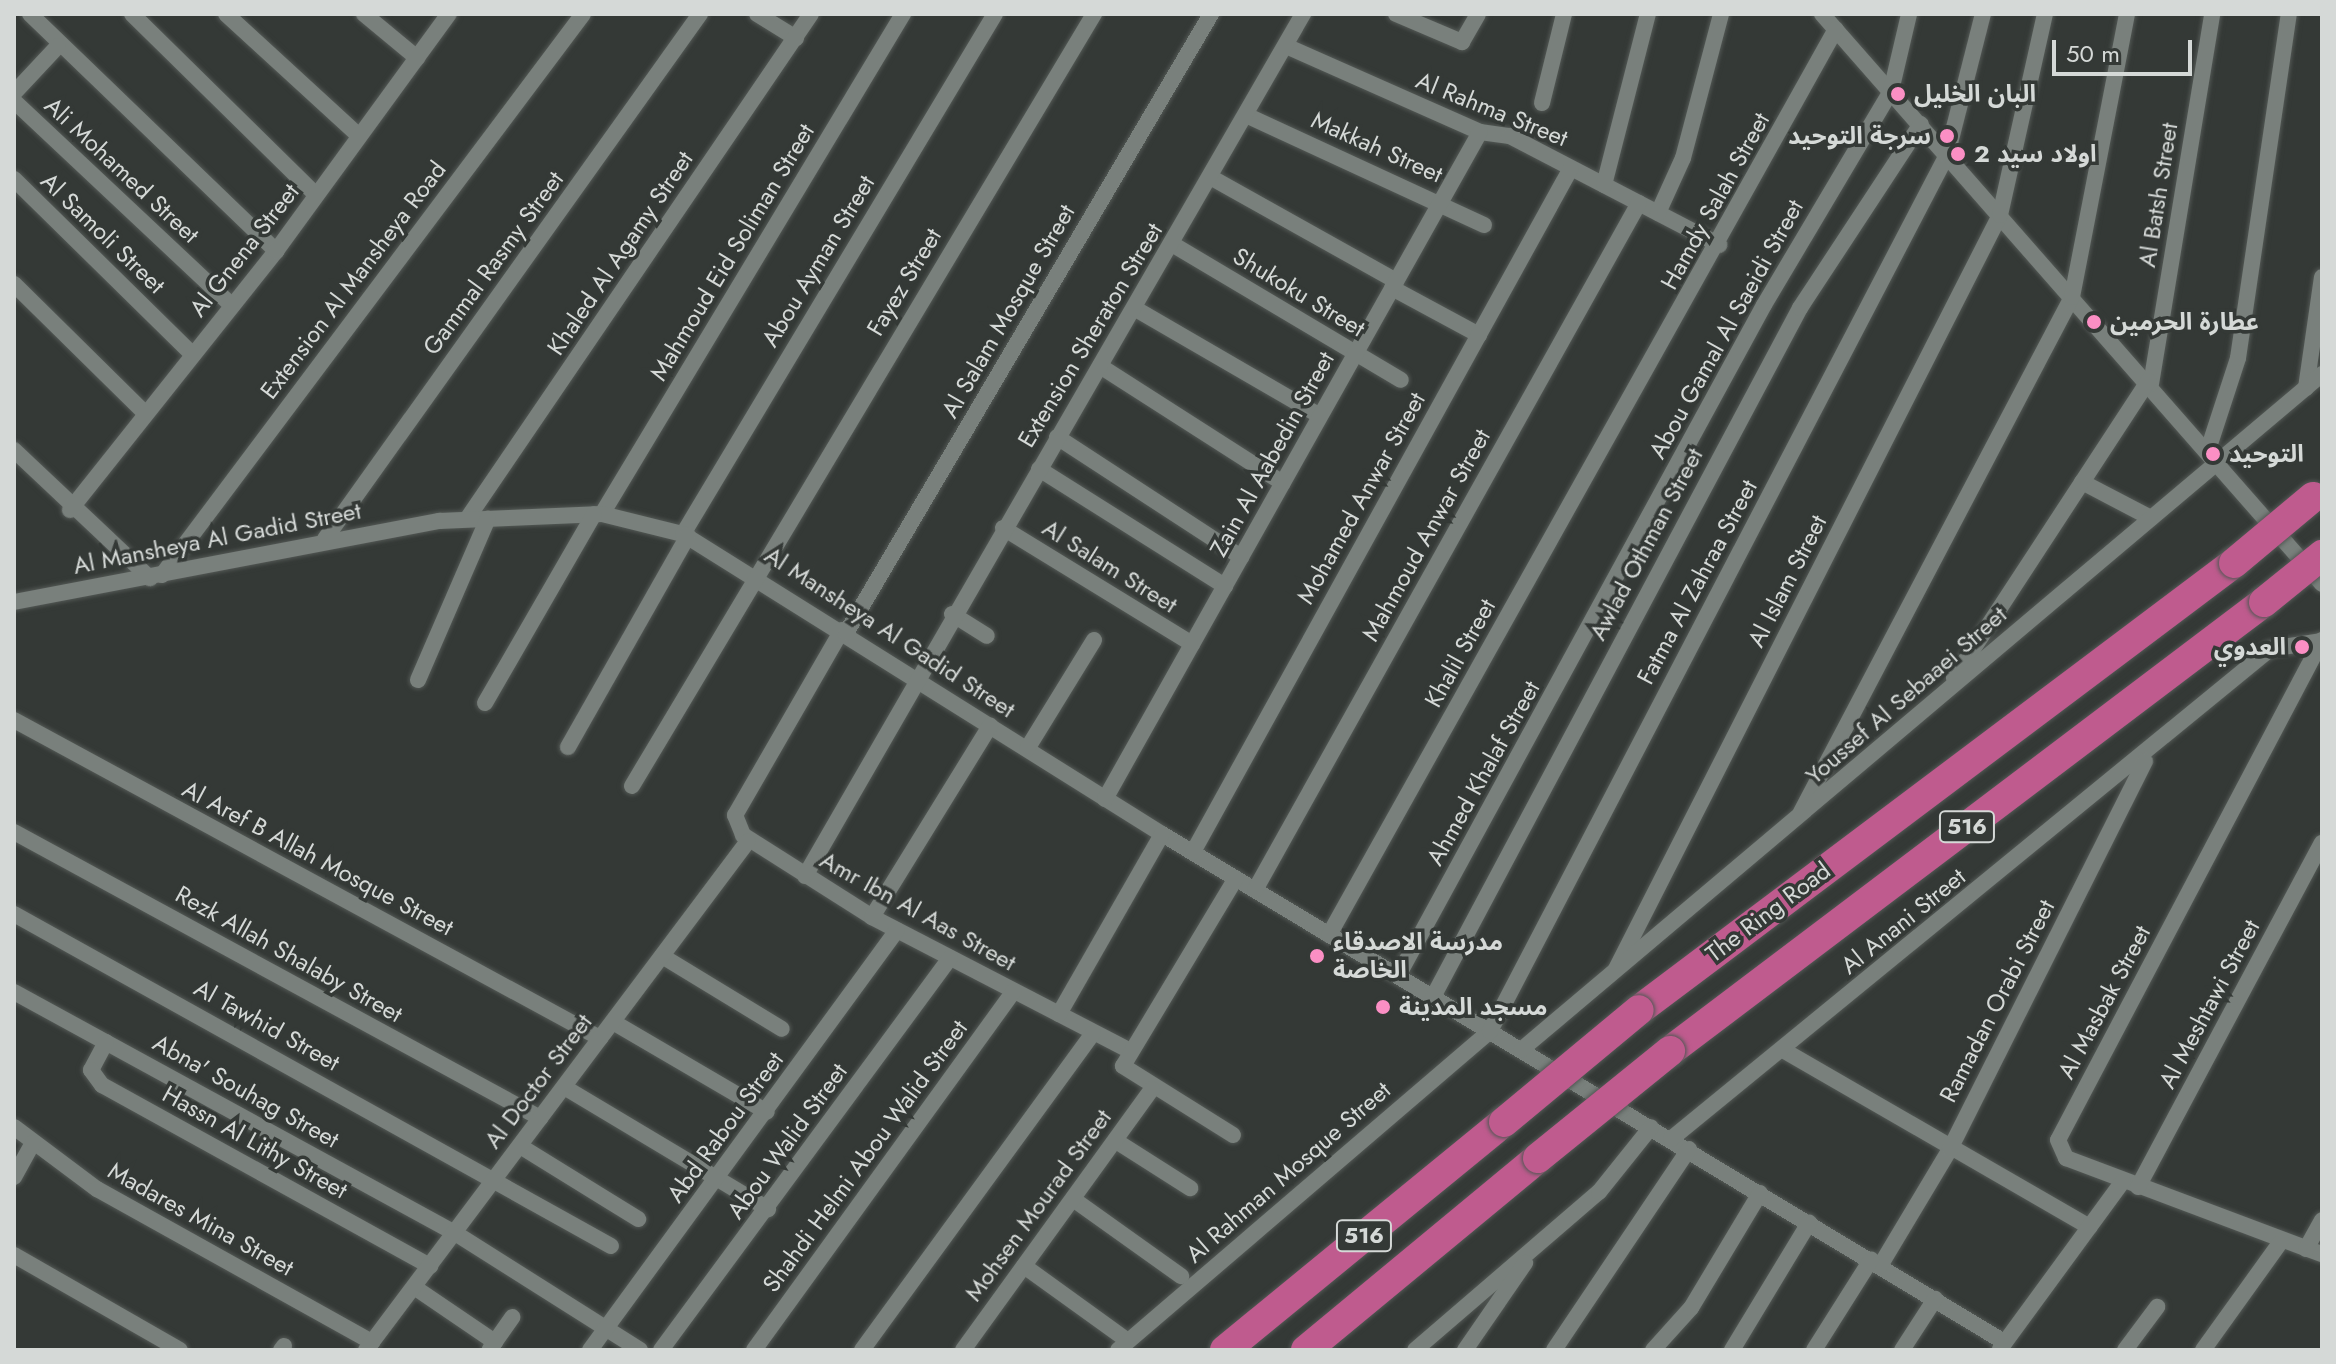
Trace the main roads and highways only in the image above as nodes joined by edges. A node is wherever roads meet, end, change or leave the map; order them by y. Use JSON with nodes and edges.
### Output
{"nodes":[{"id":1,"x":2318,"y":493,"type":"edge"},
{"id":2,"x":2322,"y":555,"type":"edge"},
{"id":3,"x":1225,"y":1350,"type":"edge"},
{"id":4,"x":1306,"y":1350,"type":"edge"}],
"edges":[{"from":1,"to":3,"type":"highway","name":"The Ring Road","number":"516","bridge":true},
{"from":2,"to":4,"type":"highway","number":"516","bridge":true}]}
